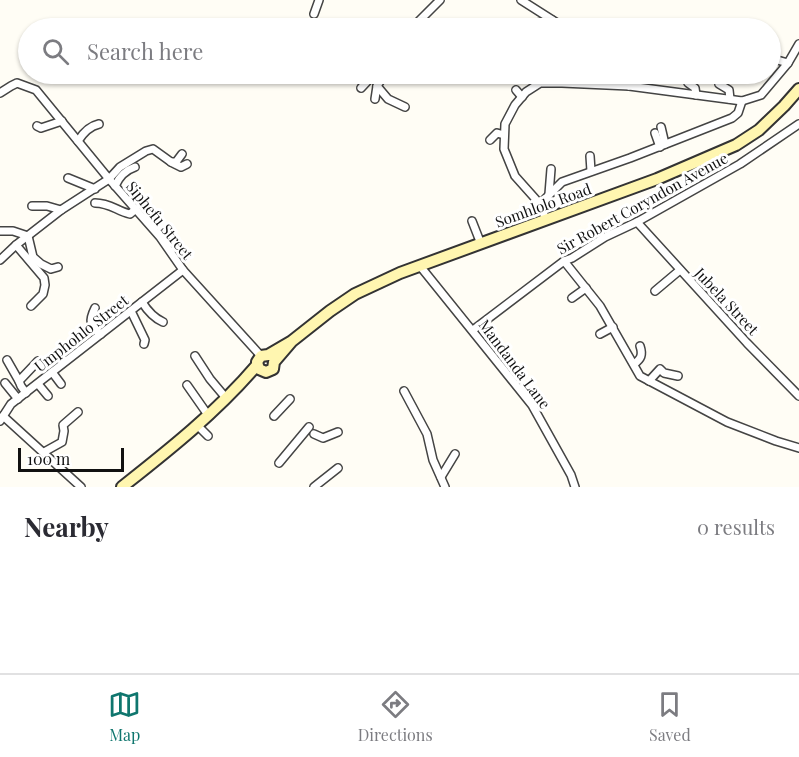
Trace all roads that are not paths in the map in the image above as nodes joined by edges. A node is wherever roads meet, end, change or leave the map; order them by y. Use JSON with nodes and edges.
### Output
{"nodes":[{"id":1,"x":319,"y":0,"type":"edge"},
{"id":2,"x":440,"y":0,"type":"edge"},
{"id":3,"x":521,"y":0,"type":"edge"},
{"id":4,"x":314,"y":14,"type":"dead end"},
{"id":5,"x":424,"y":18,"type":"edge"},
{"id":6,"x":549,"y":18,"type":"edge"},
{"id":7,"x":799,"y":44,"type":"edge"},
{"id":8,"x":781,"y":61,"type":"edge"},
{"id":9,"x":788,"y":63,"type":"junction"},
{"id":10,"x":781,"y":71,"type":"edge"},
{"id":11,"x":18,"y":83,"type":"edge"},
{"id":12,"x":20,"y":84,"type":"edge"},
{"id":13,"x":365,"y":84,"type":"edge"},
{"id":14,"x":538,"y":84,"type":"edge"},
{"id":15,"x":595,"y":84,"type":"edge"},
{"id":16,"x":689,"y":84,"type":"edge"},
{"id":17,"x":719,"y":84,"type":"dead end"},
{"id":18,"x":770,"y":84,"type":"edge"},
{"id":19,"x":377,"y":86,"type":"joint"},
{"id":20,"x":628,"y":86,"type":"joint"},
{"id":21,"x":361,"y":88,"type":"dead end"},
{"id":22,"x":799,"y":89,"type":"edge"},
{"id":23,"x":516,"y":90,"type":"dead end"},
{"id":24,"x":0,"y":93,"type":"edge"},
{"id":25,"x":696,"y":94,"type":"junction"},
{"id":26,"x":522,"y":97,"type":"junction"},
{"id":27,"x":375,"y":99,"type":"dead end"},
{"id":28,"x":730,"y":99,"type":"junction"},
{"id":29,"x":742,"y":100,"type":"junction"},
{"id":30,"x":405,"y":107,"type":"dead end"},
{"id":31,"x":62,"y":121,"type":"junction"},
{"id":32,"x":99,"y":124,"type":"dead end"},
{"id":33,"x":799,"y":124,"type":"edge"},
{"id":34,"x":37,"y":126,"type":"dead end"},
{"id":35,"x":661,"y":127,"type":"dead end"},
{"id":36,"x":655,"y":133,"type":"dead end"},
{"id":37,"x":504,"y":135,"type":"junction"},
{"id":38,"x":490,"y":140,"type":"dead end"},
{"id":39,"x":78,"y":141,"type":"junction"},
{"id":40,"x":662,"y":146,"type":"junction"},
{"id":41,"x":182,"y":154,"type":"dead end"},
{"id":42,"x":590,"y":156,"type":"dead end"},
{"id":43,"x":171,"y":162,"type":"junction"},
{"id":44,"x":187,"y":164,"type":"dead end"},
{"id":45,"x":135,"y":166,"type":"dead end"},
{"id":46,"x":550,"y":170,"type":"dead end"},
{"id":47,"x":591,"y":171,"type":"junction"},
{"id":48,"x":68,"y":178,"type":"dead end"},
{"id":49,"x":112,"y":182,"type":"junction"},
{"id":50,"x":95,"y":189,"type":"junction"},
{"id":51,"x":549,"y":194,"type":"junction"},
{"id":52,"x":95,"y":203,"type":"dead end"},
{"id":53,"x":540,"y":204,"type":"junction"},
{"id":54,"x":32,"y":206,"type":"dead end"},
{"id":55,"x":136,"y":209,"type":"junction"},
{"id":56,"x":61,"y":210,"type":"junction"},
{"id":57,"x":546,"y":220,"type":"junction"},
{"id":58,"x":472,"y":221,"type":"dead end"},
{"id":59,"x":637,"y":222,"type":"junction"},
{"id":60,"x":0,"y":231,"type":"edge"},
{"id":61,"x":28,"y":236,"type":"junction"},
{"id":62,"x":481,"y":243,"type":"junction"},
{"id":63,"x":16,"y":245,"type":"junction"},
{"id":64,"x":0,"y":260,"type":"edge"},
{"id":65,"x":564,"y":261,"type":"junction"},
{"id":66,"x":420,"y":266,"type":"junction"},
{"id":67,"x":58,"y":267,"type":"dead end"},
{"id":68,"x":183,"y":270,"type":"junction"},
{"id":69,"x":680,"y":270,"type":"junction"},
{"id":70,"x":586,"y":288,"type":"junction"},
{"id":71,"x":655,"y":291,"type":"dead end"},
{"id":72,"x":572,"y":298,"type":"dead end"},
{"id":73,"x":142,"y":302,"type":"junction"},
{"id":74,"x":31,"y":306,"type":"dead end"},
{"id":75,"x":95,"y":308,"type":"dead end"},
{"id":76,"x":131,"y":310,"type":"junction"},
{"id":77,"x":163,"y":322,"type":"dead end"},
{"id":78,"x":612,"y":327,"type":"junction"},
{"id":79,"x":473,"y":330,"type":"junction"},
{"id":80,"x":101,"y":334,"type":"junction"},
{"id":81,"x":600,"y":334,"type":"dead end"},
{"id":82,"x":144,"y":344,"type":"dead end"},
{"id":83,"x":640,"y":346,"type":"dead end"},
{"id":84,"x":195,"y":356,"type":"dead end"},
{"id":85,"x":7,"y":360,"type":"dead end"},
{"id":86,"x":38,"y":361,"type":"dead end"},
{"id":87,"x":265,"y":362,"type":"junction"},
{"id":88,"x":634,"y":364,"type":"junction"},
{"id":89,"x":52,"y":372,"type":"junction"},
{"id":90,"x":678,"y":376,"type":"dead end"},
{"id":91,"x":19,"y":381,"type":"junction"},
{"id":92,"x":649,"y":381,"type":"junction"},
{"id":93,"x":4,"y":383,"type":"dead end"},
{"id":94,"x":38,"y":384,"type":"junction"},
{"id":95,"x":61,"y":384,"type":"dead end"},
{"id":96,"x":187,"y":386,"type":"dead end"},
{"id":97,"x":404,"y":391,"type":"dead end"},
{"id":98,"x":26,"y":393,"type":"junction"},
{"id":99,"x":48,"y":396,"type":"dead end"},
{"id":100,"x":799,"y":396,"type":"edge"},
{"id":101,"x":226,"y":398,"type":"junction"},
{"id":102,"x":18,"y":399,"type":"junction"},
{"id":103,"x":290,"y":399,"type":"dead end"},
{"id":104,"x":78,"y":412,"type":"dead end"},
{"id":105,"x":208,"y":415,"type":"junction"},
{"id":106,"x":274,"y":416,"type":"dead end"},
{"id":107,"x":2,"y":419,"type":"edge"},
{"id":108,"x":197,"y":425,"type":"junction"},
{"id":109,"x":338,"y":432,"type":"dead end"},
{"id":110,"x":208,"y":436,"type":"dead end"},
{"id":111,"x":799,"y":448,"type":"edge"},
{"id":112,"x":44,"y":452,"type":"junction"},
{"id":113,"x":455,"y":454,"type":"dead end"},
{"id":114,"x":279,"y":464,"type":"dead end"},
{"id":115,"x":338,"y":468,"type":"dead end"},
{"id":116,"x":441,"y":477,"type":"junction"},
{"id":117,"x":81,"y":487,"type":"edge"},
{"id":118,"x":122,"y":487,"type":"edge"},
{"id":119,"x":314,"y":487,"type":"edge"},
{"id":120,"x":445,"y":487,"type":"edge"},
{"id":121,"x":575,"y":487,"type":"edge"}],
"edges":[{"from":1,"to":4,"type":"street"},
{"from":2,"to":5,"type":"street"},
{"from":3,"to":6,"type":"street"},
{"from":7,"to":9,"type":"street"},
{"from":8,"to":9,"type":"street"},
{"from":9,"to":10,"type":"street"},
{"from":11,"to":24,"type":"street","name":"Siphefu Street"},
{"from":12,"to":31,"type":"street","name":"Siphefu Street"},
{"from":13,"to":21,"type":"street"},
{"from":14,"to":26,"type":"street"},
{"from":15,"to":20,"type":"street"},
{"from":16,"to":25,"type":"street"},
{"from":17,"to":28,"type":"street"},
{"from":18,"to":29,"type":"street"},
{"from":19,"to":27,"type":"street"},
{"from":19,"to":30,"type":"street"},
{"from":20,"to":25,"type":"street"},
{"from":22,"to":57,"type":"main road","name":"Somhlolo Road"},
{"from":23,"to":26,"type":"street"},
{"from":25,"to":28,"type":"street"},
{"from":26,"to":37,"type":"street"},
{"from":28,"to":29,"type":"street"},
{"from":29,"to":40,"type":"street"},
{"from":31,"to":34,"type":"street"},
{"from":31,"to":39,"type":"street","name":"Siphefu Street"},
{"from":32,"to":39,"type":"street"},
{"from":33,"to":59,"type":"street","name":"Sir Robert Coryndon Avenue"},
{"from":35,"to":40,"type":"street"},
{"from":36,"to":40,"type":"street"},
{"from":37,"to":38,"type":"street"},
{"from":37,"to":53,"type":"street"},
{"from":39,"to":49,"type":"street","name":"Siphefu Street"},
{"from":40,"to":47,"type":"street"},
{"from":41,"to":43,"type":"street"},
{"from":42,"to":47,"type":"street"},
{"from":43,"to":44,"type":"street"},
{"from":43,"to":49,"type":"street"},
{"from":45,"to":49,"type":"street"},
{"from":46,"to":51,"type":"street"},
{"from":47,"to":51,"type":"street"},
{"from":48,"to":50,"type":"street"},
{"from":49,"to":50,"type":"street"},
{"from":49,"to":55,"type":"street","name":"Siphefu Street"},
{"from":50,"to":56,"type":"street"},
{"from":51,"to":53,"type":"street"},
{"from":52,"to":55,"type":"street"},
{"from":53,"to":57,"type":"street"},
{"from":54,"to":56,"type":"street"},
{"from":55,"to":68,"type":"street","name":"Siphefu Street"},
{"from":56,"to":61,"type":"street"},
{"from":57,"to":62,"type":"main road","name":"Somhlolo Road"},
{"from":58,"to":62,"type":"street"},
{"from":59,"to":65,"type":"street","name":"Sir Robert Coryndon Avenue"},
{"from":59,"to":69,"type":"street","name":"Jubela Street"},
{"from":60,"to":61,"type":"street"},
{"from":61,"to":63,"type":"street"},
{"from":61,"to":67,"type":"street"},
{"from":62,"to":66,"type":"main road","name":"Somhlolo Road"},
{"from":63,"to":64,"type":"street"},
{"from":63,"to":74,"type":"street"},
{"from":65,"to":70,"type":"street"},
{"from":65,"to":79,"type":"street","name":"Sir Robert Coryndon Avenue"},
{"from":66,"to":79,"type":"street","name":"Mandanda Lane"},
{"from":66,"to":87,"type":"main road","name":"Somhlolo Road"},
{"from":68,"to":73,"type":"street","name":"Umphohlo Street"},
{"from":68,"to":87,"type":"street","name":"Siphefu Street"},
{"from":69,"to":71,"type":"street"},
{"from":69,"to":100,"type":"street","name":"Jubela Street"},
{"from":70,"to":72,"type":"street"},
{"from":70,"to":78,"type":"street"},
{"from":73,"to":76,"type":"street","name":"Umphohlo Street"},
{"from":73,"to":77,"type":"street"},
{"from":75,"to":80,"type":"street"},
{"from":76,"to":80,"type":"street","name":"Umphohlo Street"},
{"from":76,"to":82,"type":"street"},
{"from":78,"to":81,"type":"street"},
{"from":78,"to":88,"type":"street"},
{"from":79,"to":121,"type":"street","name":"Mandanda Lane"},
{"from":80,"to":89,"type":"street","name":"Umphohlo Street"},
{"from":83,"to":88,"type":"street"},
{"from":84,"to":101,"type":"street"},
{"from":85,"to":91,"type":"street"},
{"from":86,"to":91,"type":"street"},
{"from":87,"to":101,"type":"main road","name":"Somhlolo Road"},
{"from":88,"to":92,"type":"street"},
{"from":89,"to":94,"type":"street","name":"Umphohlo Street"},
{"from":89,"to":95,"type":"street"},
{"from":90,"to":92,"type":"street"},
{"from":91,"to":98,"type":"street"},
{"from":92,"to":111,"type":"street"},
{"from":93,"to":102,"type":"street"},
{"from":94,"to":98,"type":"street","name":"Umphohlo Street"},
{"from":94,"to":99,"type":"street"},
{"from":96,"to":105,"type":"street"},
{"from":97,"to":116,"type":"street"},
{"from":98,"to":102,"type":"street","name":"Umphohlo Street"},
{"from":101,"to":105,"type":"main road","name":"Somhlolo Road"},
{"from":102,"to":107,"type":"street","name":"Umphohlo Street"},
{"from":103,"to":106,"type":"street"},
{"from":104,"to":112,"type":"street"},
{"from":105,"to":108,"type":"main road","name":"Somhlolo Road"},
{"from":107,"to":112,"type":"street"},
{"from":108,"to":110,"type":"street"},
{"from":108,"to":118,"type":"main road","name":"Somhlolo Road"},
{"from":109,"to":114,"type":"street"},
{"from":112,"to":117,"type":"street"},
{"from":113,"to":116,"type":"street"},
{"from":115,"to":119,"type":"street"},
{"from":116,"to":120,"type":"street"}]}
